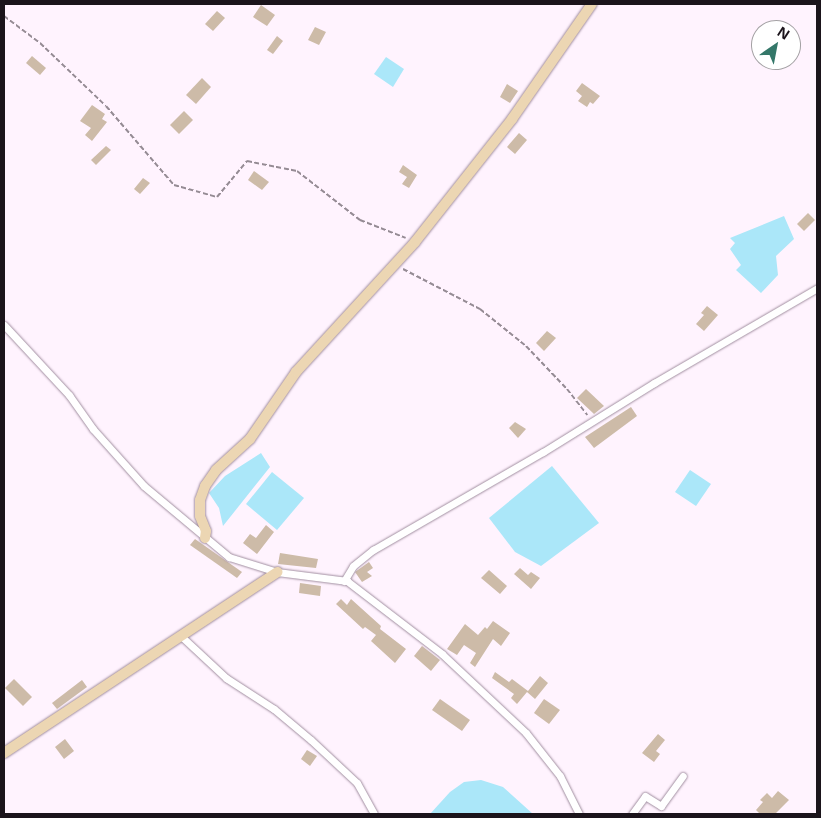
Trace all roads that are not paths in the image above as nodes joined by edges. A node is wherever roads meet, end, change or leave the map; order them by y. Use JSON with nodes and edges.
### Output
{"nodes":[{"id":1,"x":592,"y":4,"type":"edge"},
{"id":2,"x":817,"y":288,"type":"edge"},
{"id":3,"x":4,"y":325,"type":"edge"},
{"id":4,"x":205,"y":538,"type":"junction"},
{"id":5,"x":277,"y":572,"type":"junction"},
{"id":6,"x":344,"y":581,"type":"junction"},
{"id":7,"x":181,"y":636,"type":"junction"},
{"id":8,"x":4,"y":753,"type":"edge"},
{"id":9,"x":683,"y":776,"type":"dead end"},
{"id":10,"x":374,"y":814,"type":"edge"},
{"id":11,"x":579,"y":814,"type":"edge"},
{"id":12,"x":632,"y":814,"type":"edge"}],
"edges":[{"from":1,"to":4,"type":"street"},
{"from":2,"to":6,"type":"street"},
{"from":3,"to":4,"type":"street"},
{"from":4,"to":5,"type":"street"},
{"from":5,"to":6,"type":"street"},
{"from":5,"to":7,"type":"street"},
{"from":6,"to":11,"type":"street"},
{"from":7,"to":8,"type":"street"},
{"from":7,"to":10,"type":"street"},
{"from":9,"to":12,"type":"street"}]}
